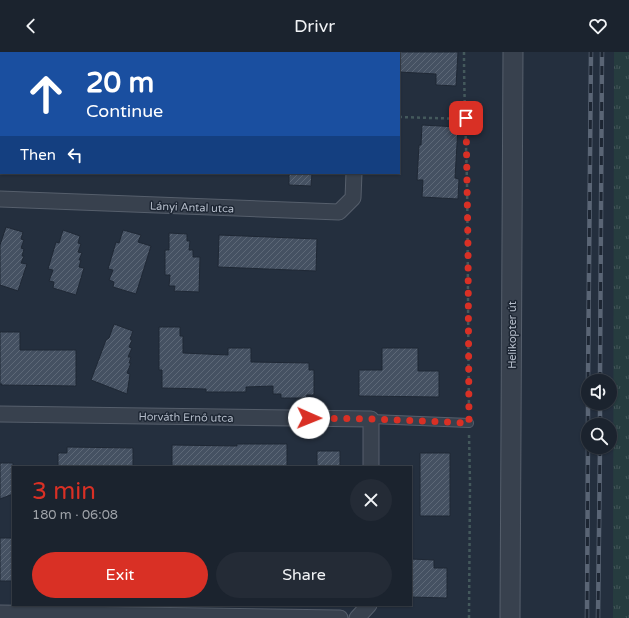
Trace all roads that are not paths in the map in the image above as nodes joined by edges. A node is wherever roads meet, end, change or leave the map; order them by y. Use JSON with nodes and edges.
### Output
{"nodes":[{"id":1,"x":513,"y":52,"type":"edge"},
{"id":2,"x":354,"y":174,"type":"edge"},
{"id":3,"x":0,"y":199,"type":"edge"},
{"id":4,"x":0,"y":414,"type":"edge"},
{"id":5,"x":371,"y":419,"type":"junction"},
{"id":6,"x":469,"y":423,"type":"road end"},
{"id":7,"x":371,"y":466,"type":"edge"},
{"id":8,"x":368,"y":606,"type":"edge"},
{"id":9,"x":0,"y":613,"type":"edge"},
{"id":10,"x":340,"y":618,"type":"edge"},
{"id":11,"x":357,"y":618,"type":"edge"},
{"id":12,"x":510,"y":618,"type":"edge"}],
"edges":[{"from":1,"to":12,"type":"street","name":"Helikopter út"},
{"from":2,"to":3,"type":"street","name":"Lányi Antal utca"},
{"from":4,"to":5,"type":"street","name":"Horváth Ernő utca"},
{"from":5,"to":6,"type":"lane"},
{"from":5,"to":7,"type":"street"},
{"from":8,"to":11,"type":"street"},
{"from":9,"to":10,"type":"street"}]}
